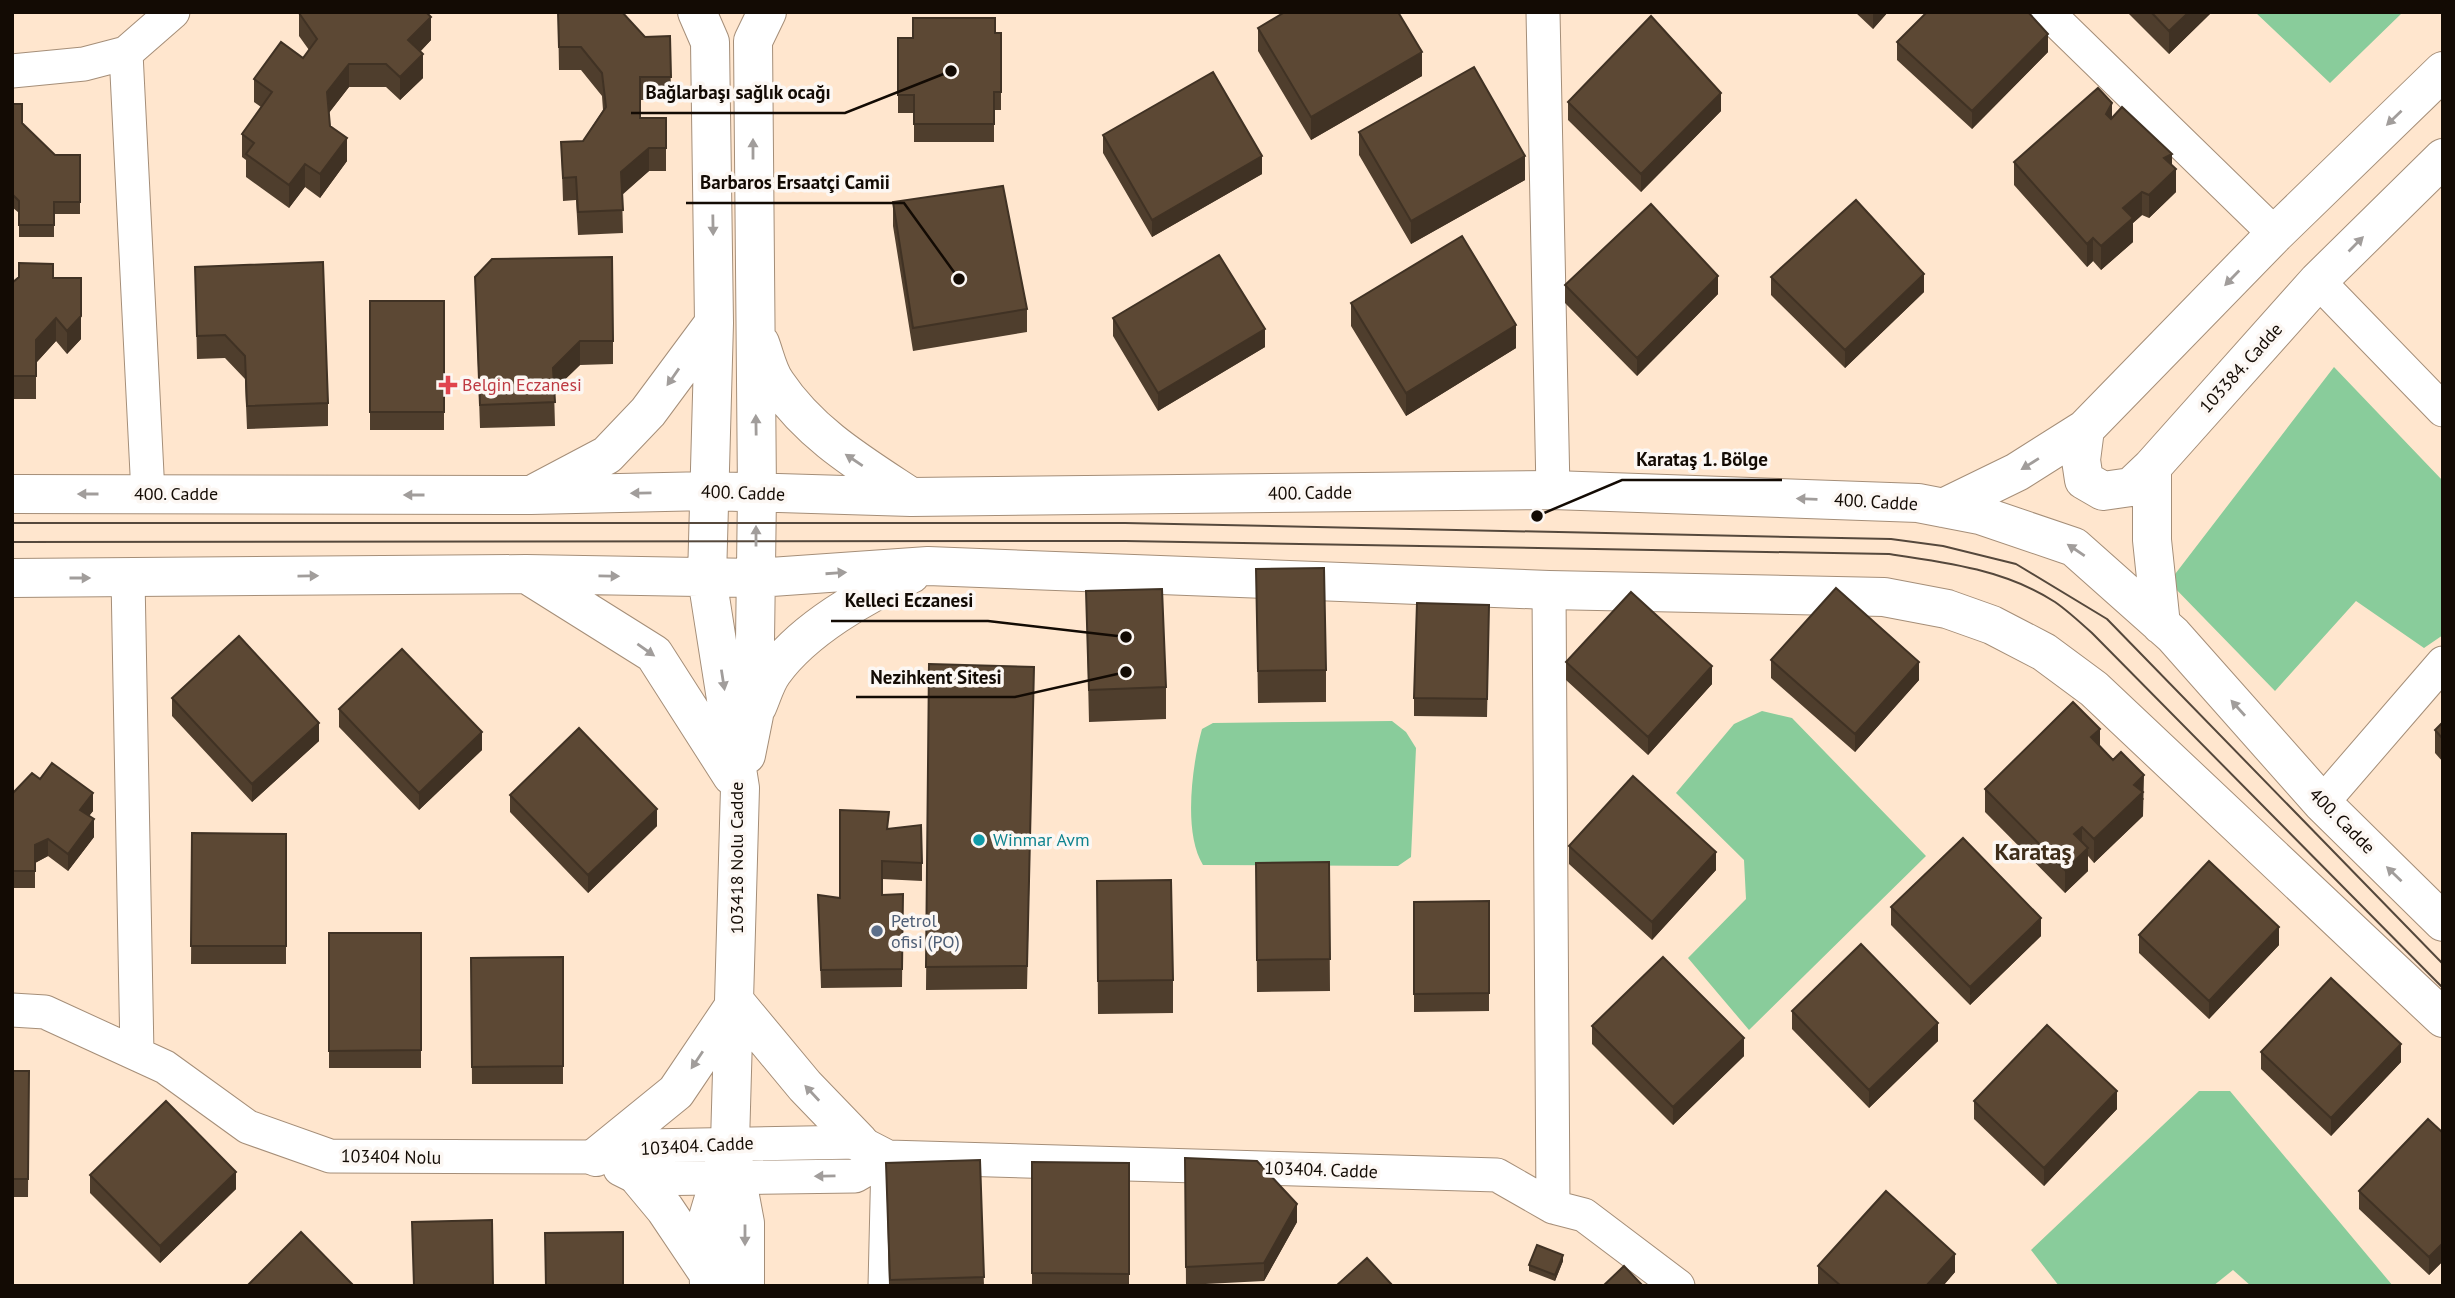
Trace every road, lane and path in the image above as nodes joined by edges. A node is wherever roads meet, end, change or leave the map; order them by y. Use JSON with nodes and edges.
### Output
{"nodes":[{"id":1,"x":173,"y":12,"type":"edge"},
{"id":2,"x":697,"y":12,"type":"edge"},
{"id":3,"x":767,"y":12,"type":"edge"},
{"id":4,"x":1543,"y":12,"type":"edge"},
{"id":5,"x":2047,"y":12,"type":"edge"},
{"id":6,"x":126,"y":53,"type":"junction"},
{"id":7,"x":12,"y":71,"type":"edge"},
{"id":8,"x":2443,"y":71,"type":"edge"},
{"id":9,"x":2443,"y":158,"type":"edge"},
{"id":10,"x":2275,"y":234,"type":"junction"},
{"id":11,"x":2318,"y":281,"type":"junction"},
{"id":12,"x":714,"y":323,"type":"junction"},
{"id":13,"x":754,"y":328,"type":"junction"},
{"id":14,"x":2443,"y":410,"type":"edge"},
{"id":15,"x":2085,"y":429,"type":"junction"},
{"id":16,"x":2152,"y":467,"type":"junction"},
{"id":17,"x":1553,"y":490,"type":"junction"},
{"id":18,"x":709,"y":491,"type":"junction"},
{"id":19,"x":12,"y":494,"type":"edge"},
{"id":20,"x":148,"y":494,"type":"junction"},
{"id":21,"x":758,"y":494,"type":"junction"},
{"id":22,"x":531,"y":495,"type":"junction"},
{"id":23,"x":911,"y":497,"type":"junction"},
{"id":24,"x":1943,"y":508,"type":"junction"},
{"id":25,"x":928,"y":566,"type":"junction"},
{"id":26,"x":526,"y":574,"type":"junction"},
{"id":27,"x":12,"y":578,"type":"edge"},
{"id":28,"x":128,"y":578,"type":"junction"},
{"id":29,"x":707,"y":578,"type":"junction"},
{"id":30,"x":756,"y":578,"type":"junction"},
{"id":31,"x":1549,"y":590,"type":"junction"},
{"id":32,"x":2161,"y":625,"type":"junction"},
{"id":33,"x":2443,"y":663,"type":"edge"},
{"id":34,"x":754,"y":715,"type":"junction"},
{"id":35,"x":740,"y":788,"type":"junction"},
{"id":36,"x":2322,"y":803,"type":"junction"},
{"id":37,"x":2443,"y":922,"type":"edge"},
{"id":38,"x":736,"y":1003,"type":"junction"},
{"id":39,"x":12,"y":1010,"type":"edge"},
{"id":40,"x":2443,"y":1018,"type":"edge"},
{"id":41,"x":137,"y":1054,"type":"junction"},
{"id":42,"x":873,"y":1150,"type":"junction"},
{"id":43,"x":596,"y":1157,"type":"junction"},
{"id":44,"x":729,"y":1165,"type":"junction"},
{"id":45,"x":640,"y":1179,"type":"junction"},
{"id":46,"x":1553,"y":1207,"type":"junction"},
{"id":47,"x":709,"y":1279,"type":"edge"},
{"id":48,"x":745,"y":1286,"type":"edge"},
{"id":49,"x":885,"y":1286,"type":"edge"},
{"id":50,"x":1678,"y":1286,"type":"edge"}],
"edges":[{"from":1,"to":6,"type":"street"},
{"from":2,"to":12,"type":"main road","name":"103418 Nolu Cadde","one_way":true},
{"from":13,"to":3,"type":"main road","one_way":true},
{"from":4,"to":17,"type":"street"},
{"from":5,"to":10,"type":"street"},
{"from":6,"to":7,"type":"street"},
{"from":6,"to":20,"type":"street"},
{"from":8,"to":10,"type":"main road","one_way":true},
{"from":11,"to":9,"type":"main road","name":"103384. Cadde","one_way":true},
{"from":10,"to":15,"type":"main road","one_way":true},
{"from":11,"to":14,"type":"street"},
{"from":11,"to":16,"type":"main road","name":"103384. Cadde"},
{"from":12,"to":18,"type":"main road","name":"103418 Nolu Cadde"},
{"from":12,"to":22,"type":"main road","one_way":true},
{"from":21,"to":13,"type":"main road","one_way":true},
{"from":23,"to":13,"type":"main road","one_way":true},
{"from":15,"to":16,"type":"main road","name":"103384. Cadde"},
{"from":15,"to":24,"type":"main road","one_way":true},
{"from":16,"to":32,"type":"main road"},
{"from":17,"to":23,"type":"main road","name":"400. Cadde"},
{"from":24,"to":17,"type":"main road","name":"400. Cadde","one_way":true},
{"from":18,"to":21,"type":"main road","name":"400. Cadde"},
{"from":18,"to":22,"type":"main road","name":"400. Cadde","one_way":true},
{"from":18,"to":29,"type":"main road","name":"103418 Nolu Cadde"},
{"from":20,"to":19,"type":"main road","name":"400. Cadde","one_way":true},
{"from":22,"to":20,"type":"main road","name":"400. Cadde","one_way":true},
{"from":21,"to":23,"type":"main road","name":"400. Cadde"},
{"from":30,"to":21,"type":"main road","one_way":true},
{"from":32,"to":24,"type":"main road","name":"400. Cadde","one_way":true},
{"from":30,"to":25,"type":"main road","one_way":true},
{"from":25,"to":31,"type":"main road"},
{"from":25,"to":34,"type":"main road"},
{"from":28,"to":26,"type":"main road","one_way":true},
{"from":26,"to":29,"type":"main road","one_way":true},
{"from":26,"to":35,"type":"main road","one_way":true},
{"from":27,"to":28,"type":"main road","one_way":true},
{"from":28,"to":41,"type":"street"},
{"from":29,"to":30,"type":"main road"},
{"from":29,"to":35,"type":"main road","name":"103418 Nolu Cadde","one_way":true},
{"from":30,"to":34,"type":"main road"},
{"from":31,"to":40,"type":"main road"},
{"from":31,"to":46,"type":"street"},
{"from":36,"to":32,"type":"main road","name":"400. Cadde","one_way":true},
{"from":33,"to":36,"type":"street"},
{"from":34,"to":35,"type":"main road"},
{"from":35,"to":38,"type":"main road","name":"103418 Nolu Cadde"},
{"from":37,"to":36,"type":"main road","name":"400. Cadde","one_way":true},
{"from":42,"to":38,"type":"main road","one_way":true},
{"from":38,"to":43,"type":"main road","one_way":true},
{"from":38,"to":44,"type":"main road","name":"103418 Nolu Cadde"},
{"from":39,"to":41,"type":"street","name":"103404 Nolu"},
{"from":41,"to":43,"type":"street","name":"103404 Nolu"},
{"from":42,"to":44,"type":"street","name":"103404. Cadde","one_way":true},
{"from":42,"to":46,"type":"street","name":"103404. Cadde"},
{"from":42,"to":49,"type":"street"},
{"from":43,"to":44,"type":"street","name":"103404. Cadde"},
{"from":43,"to":45,"type":"street","name":"103404. Cadde"},
{"from":44,"to":45,"type":"street","name":"103404. Cadde"},
{"from":44,"to":47,"type":"main road","name":"103418 Nolu Cadde"},
{"from":44,"to":48,"type":"main road","name":"103418 Nolu Cadde","one_way":true},
{"from":45,"to":47,"type":"main road"},
{"from":46,"to":50,"type":"street","name":"103404. Cadde"}]}
